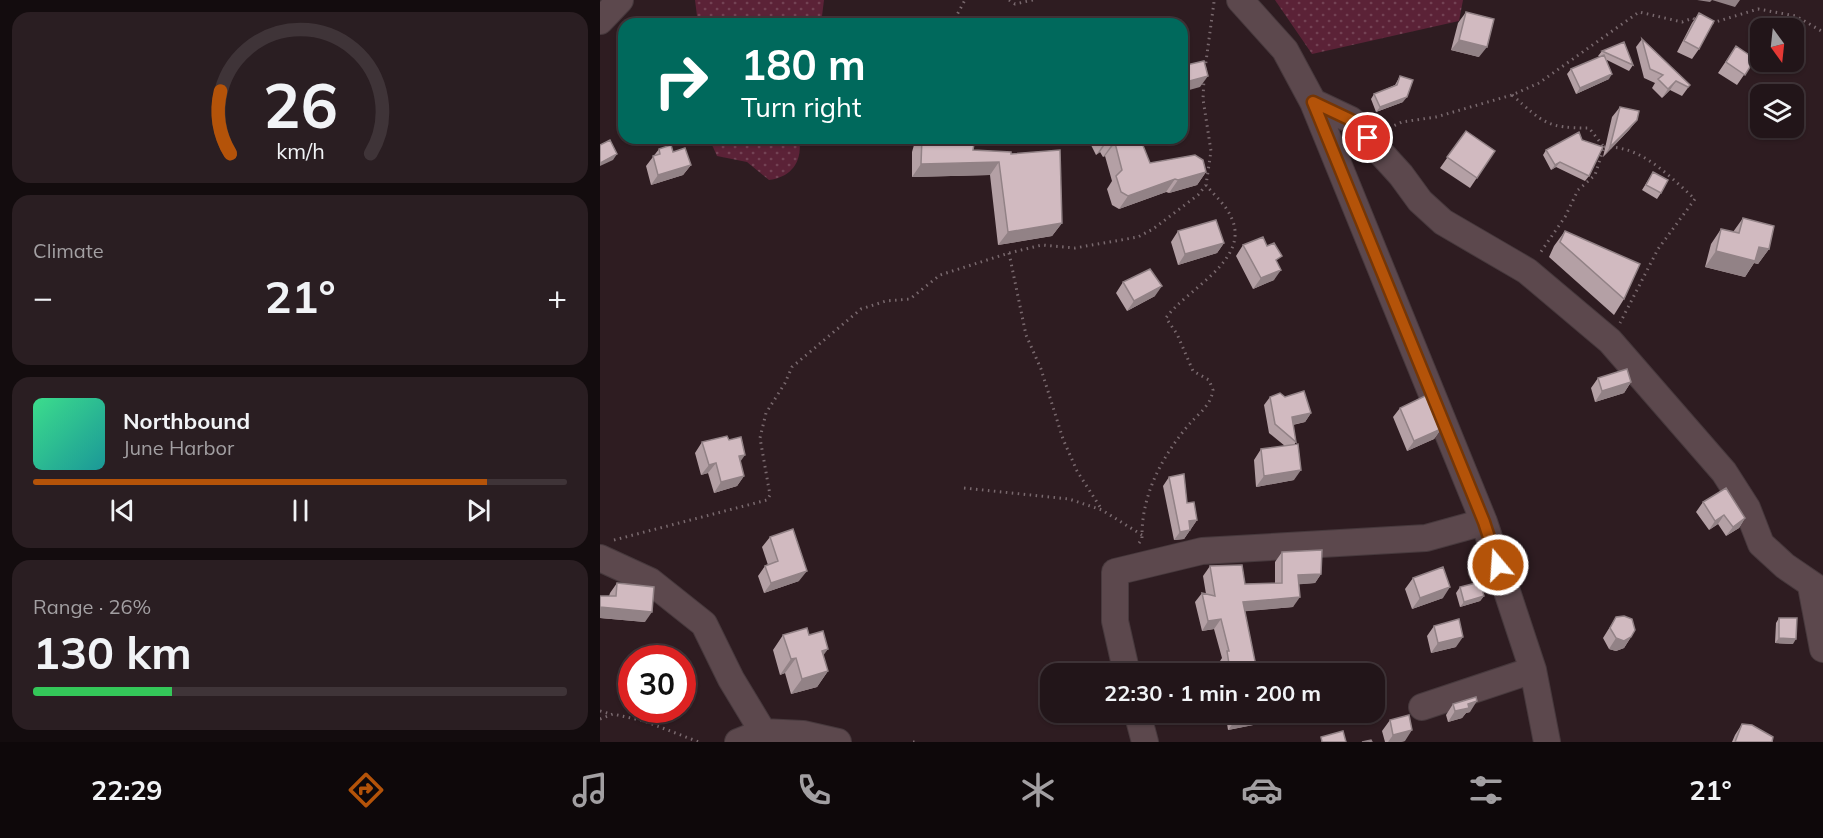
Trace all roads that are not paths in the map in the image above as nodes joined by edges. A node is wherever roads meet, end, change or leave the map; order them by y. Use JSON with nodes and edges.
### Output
{"nodes":[{"id":1,"x":620,"y":0,"type":"edge"},
{"id":2,"x":1240,"y":0,"type":"edge"},
{"id":3,"x":600,"y":21,"type":"edge"},
{"id":4,"x":1313,"y":102,"type":"junction"},
{"id":5,"x":1484,"y":522,"type":"junction"},
{"id":6,"x":605,"y":549,"type":"edge"},
{"id":7,"x":1817,"y":589,"type":"edge"},
{"id":8,"x":1823,"y":649,"type":"edge"},
{"id":9,"x":1125,"y":663,"type":"edge"},
{"id":10,"x":1533,"y":670,"type":"junction"},
{"id":11,"x":1422,"y":707,"type":"dead end"},
{"id":12,"x":1140,"y":723,"type":"edge"},
{"id":13,"x":763,"y":732,"type":"junction"},
{"id":14,"x":738,"y":742,"type":"edge"},
{"id":15,"x":838,"y":742,"type":"edge"},
{"id":16,"x":1145,"y":742,"type":"edge"},
{"id":17,"x":1547,"y":742,"type":"edge"}],
"edges":[{"from":1,"to":3,"type":"street"},
{"from":2,"to":4,"type":"street"},
{"from":4,"to":5,"type":"street"},
{"from":4,"to":7,"type":"street"},
{"from":5,"to":9,"type":"street"},
{"from":5,"to":10,"type":"street"},
{"from":6,"to":13,"type":"street"},
{"from":7,"to":8,"type":"street"},
{"from":10,"to":11,"type":"street"},
{"from":10,"to":17,"type":"street"},
{"from":12,"to":16,"type":"street"},
{"from":13,"to":14,"type":"street"},
{"from":13,"to":15,"type":"street"}]}
